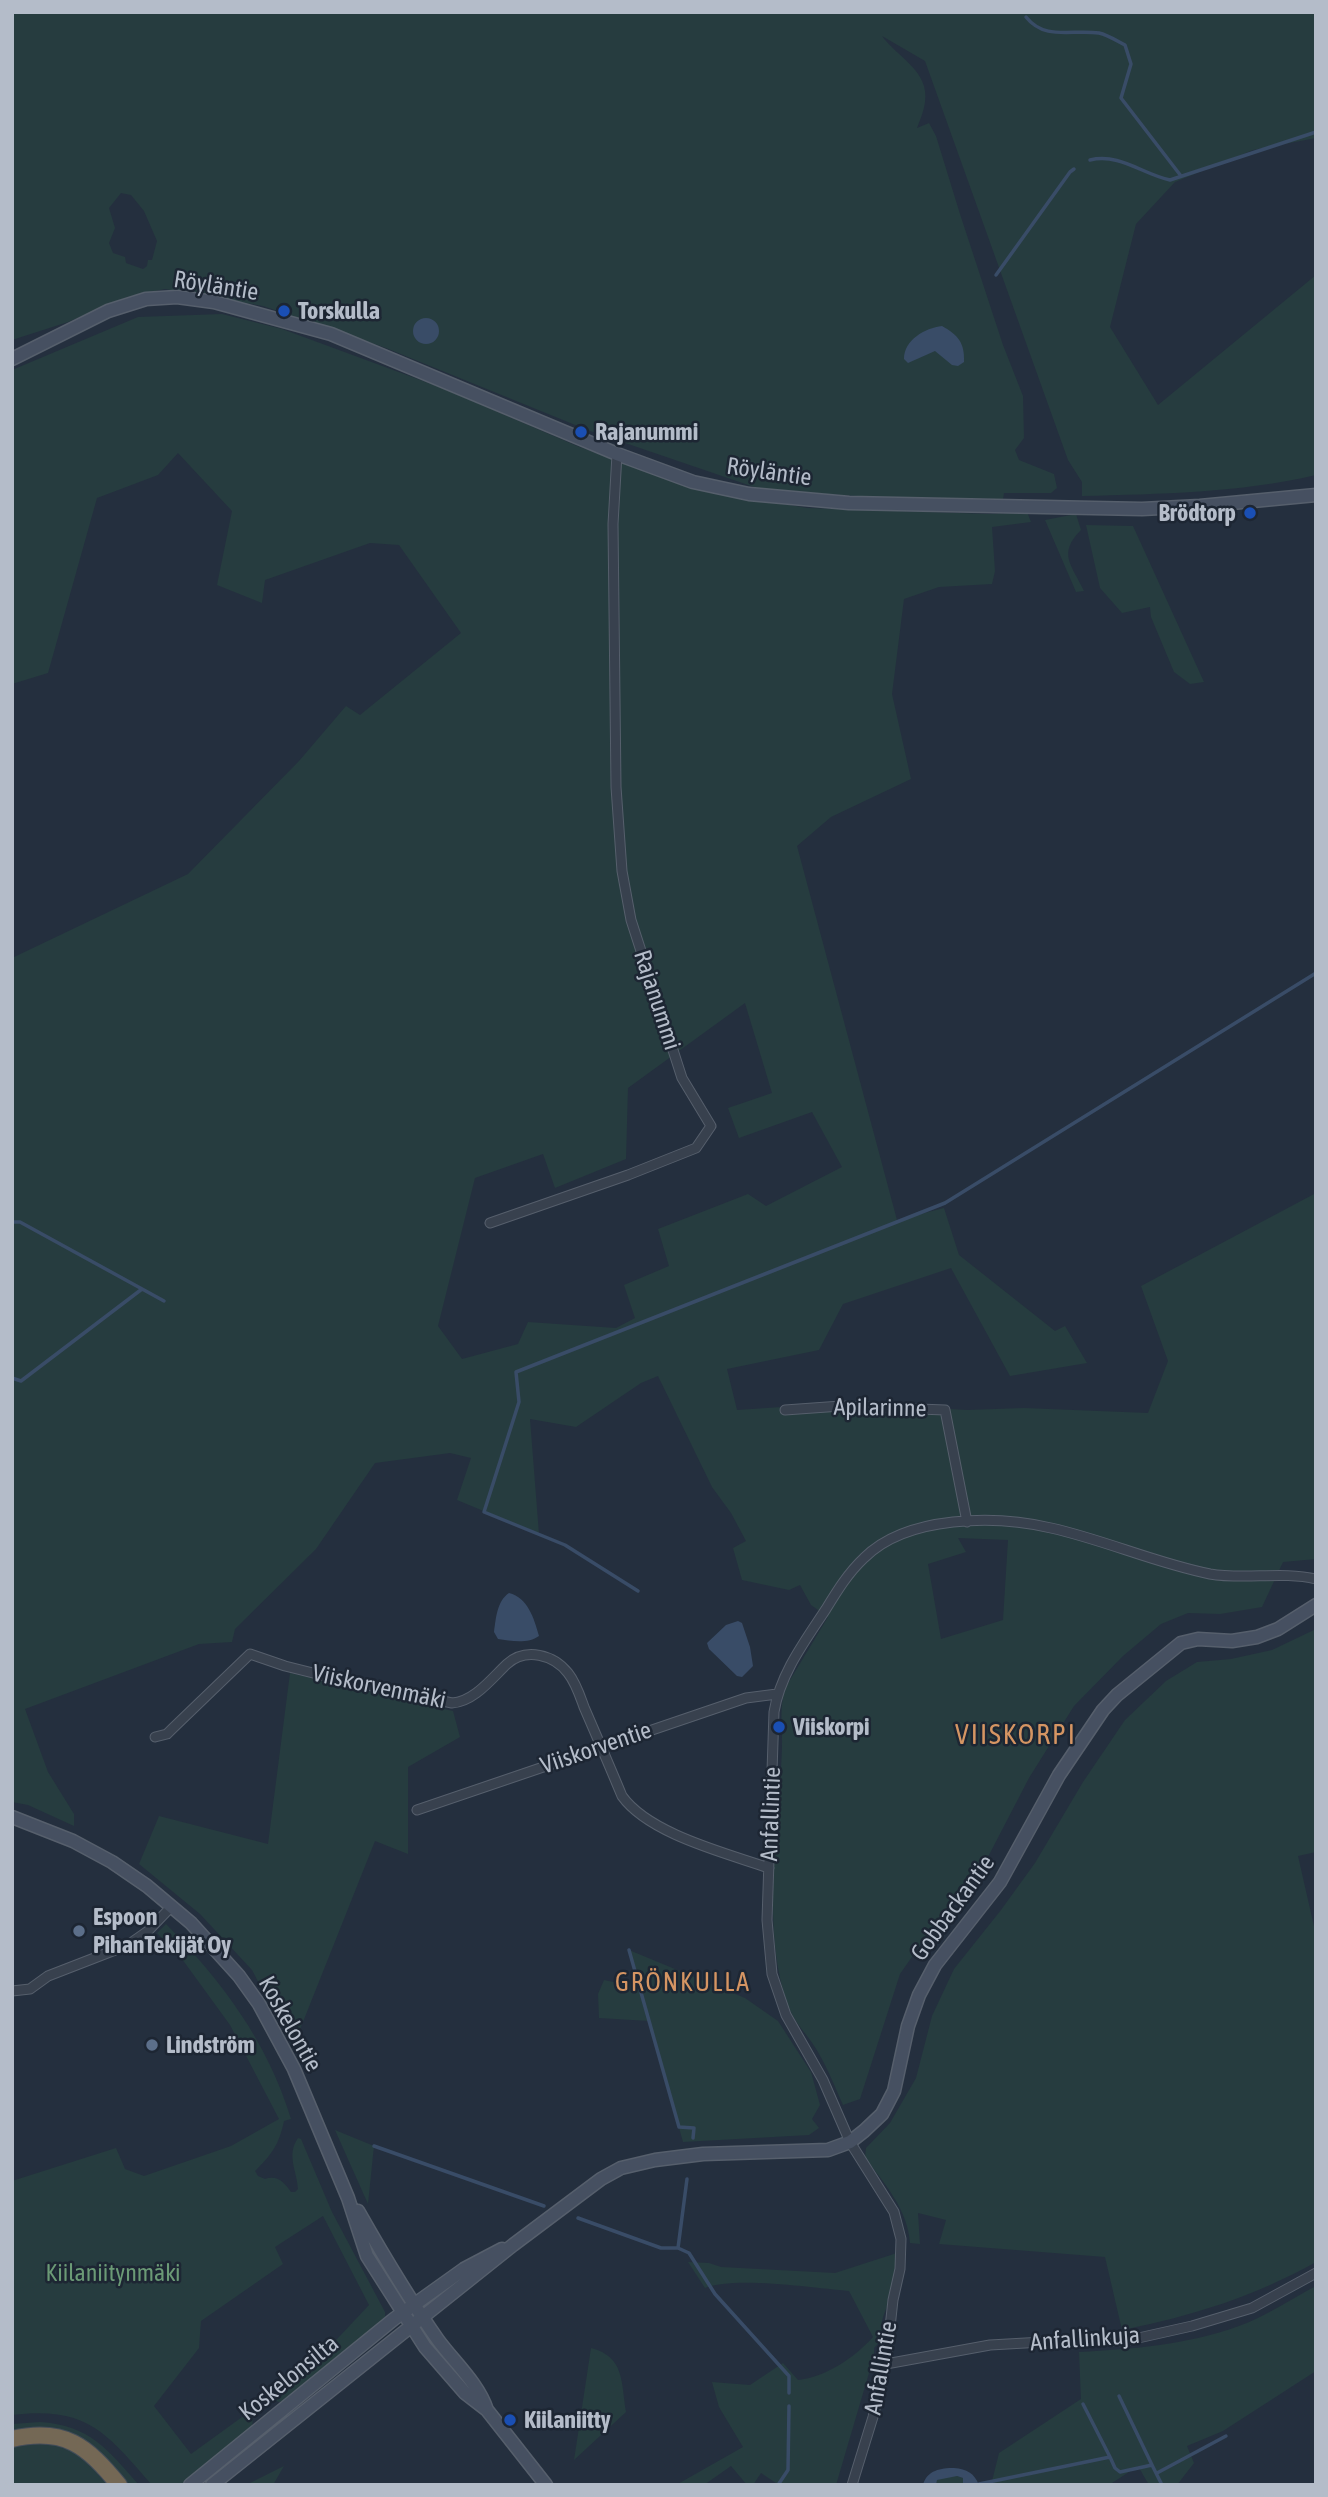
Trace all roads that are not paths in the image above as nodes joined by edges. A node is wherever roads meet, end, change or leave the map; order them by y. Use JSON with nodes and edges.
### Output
{"nodes":[{"id":1,"x":12,"y":359,"type":"edge"},
{"id":2,"x":617,"y":454,"type":"junction"},
{"id":3,"x":1316,"y":495,"type":"edge"},
{"id":4,"x":490,"y":1223,"type":"dead end"},
{"id":5,"x":785,"y":1410,"type":"dead end"},
{"id":6,"x":967,"y":1522,"type":"junction"},
{"id":7,"x":1316,"y":1579,"type":"edge"},
{"id":8,"x":1316,"y":1605,"type":"edge"},
{"id":9,"x":777,"y":1694,"type":"junction"},
{"id":10,"x":155,"y":1737,"type":"dead end"},
{"id":11,"x":601,"y":1746,"type":"junction"},
{"id":12,"x":417,"y":1810,"type":"dead end"},
{"id":13,"x":12,"y":1817,"type":"edge"},
{"id":14,"x":769,"y":1868,"type":"junction"},
{"id":15,"x":172,"y":1906,"type":"junction"},
{"id":16,"x":12,"y":1991,"type":"edge"},
{"id":17,"x":850,"y":2142,"type":"junction"},
{"id":18,"x":348,"y":2198,"type":"junction"},
{"id":19,"x":513,"y":2245,"type":"junction"},
{"id":20,"x":1316,"y":2273,"type":"edge"},
{"id":21,"x":415,"y":2305,"type":"junction"},
{"id":22,"x":403,"y":2314,"type":"junction"},
{"id":23,"x":423,"y":2318,"type":"junction"},
{"id":24,"x":411,"y":2326,"type":"junction"},
{"id":25,"x":886,"y":2364,"type":"junction"},
{"id":26,"x":487,"y":2410,"type":"junction"},
{"id":27,"x":12,"y":2439,"type":"edge"},
{"id":28,"x":120,"y":2485,"type":"edge"},
{"id":29,"x":190,"y":2485,"type":"edge"},
{"id":30,"x":212,"y":2485,"type":"edge"},
{"id":31,"x":546,"y":2485,"type":"edge"},
{"id":32,"x":852,"y":2485,"type":"edge"}],
"edges":[{"from":1,"to":2,"type":"street","name":"Röyläntie"},
{"from":2,"to":3,"type":"street","name":"Röyläntie"},
{"from":2,"to":4,"type":"street","name":"Rajanummi"},
{"from":5,"to":6,"type":"street","name":"Apilarinne"},
{"from":6,"to":7,"type":"street","name":"Anfallintie"},
{"from":6,"to":9,"type":"street","name":"Anfallintie"},
{"from":8,"to":17,"type":"street","name":"Gobbackantie"},
{"from":9,"to":11,"type":"street","name":"Viiskorventie"},
{"from":9,"to":14,"type":"street","name":"Anfallintie"},
{"from":10,"to":11,"type":"street","name":"Viiskorvenmäki"},
{"from":11,"to":12,"type":"street","name":"Viiskorventie"},
{"from":11,"to":14,"type":"street","name":"Viiskorvenmäki"},
{"from":13,"to":15,"type":"street","name":"Koskelontie"},
{"from":14,"to":17,"type":"street","name":"Anfallintie"},
{"from":15,"to":16,"type":"street"},
{"from":15,"to":18,"type":"street","name":"Koskelontie"},
{"from":17,"to":19,"type":"street","name":"Gobbackantie"},
{"from":17,"to":25,"type":"street","name":"Anfallintie"},
{"from":18,"to":21,"type":"street","name":"Koskelontie"},
{"from":18,"to":22,"type":"street","name":"Koskelontie"},
{"from":19,"to":21,"type":"street","name":"Gobbackantie"},
{"from":19,"to":23,"type":"street","name":"Gobbackantie"},
{"from":20,"to":25,"type":"street","name":"Anfallinkuja"},
{"from":21,"to":22,"type":"street","name":"Koskelonsilta"},
{"from":21,"to":23,"type":"street","name":"Koskelontie"},
{"from":22,"to":24,"type":"street","name":"Koskelontie"},
{"from":22,"to":29,"type":"street","name":"Koskelonsilta"},
{"from":23,"to":24,"type":"street","name":"Koskelonsilta"},
{"from":23,"to":26,"type":"street","name":"Koskelontie"},
{"from":24,"to":26,"type":"street","name":"Koskelontie"},
{"from":24,"to":30,"type":"street","name":"Koskelonsilta"},
{"from":25,"to":32,"type":"street","name":"Anfallintie"},
{"from":26,"to":31,"type":"street"},
{"from":27,"to":28,"type":"highway"}]}
